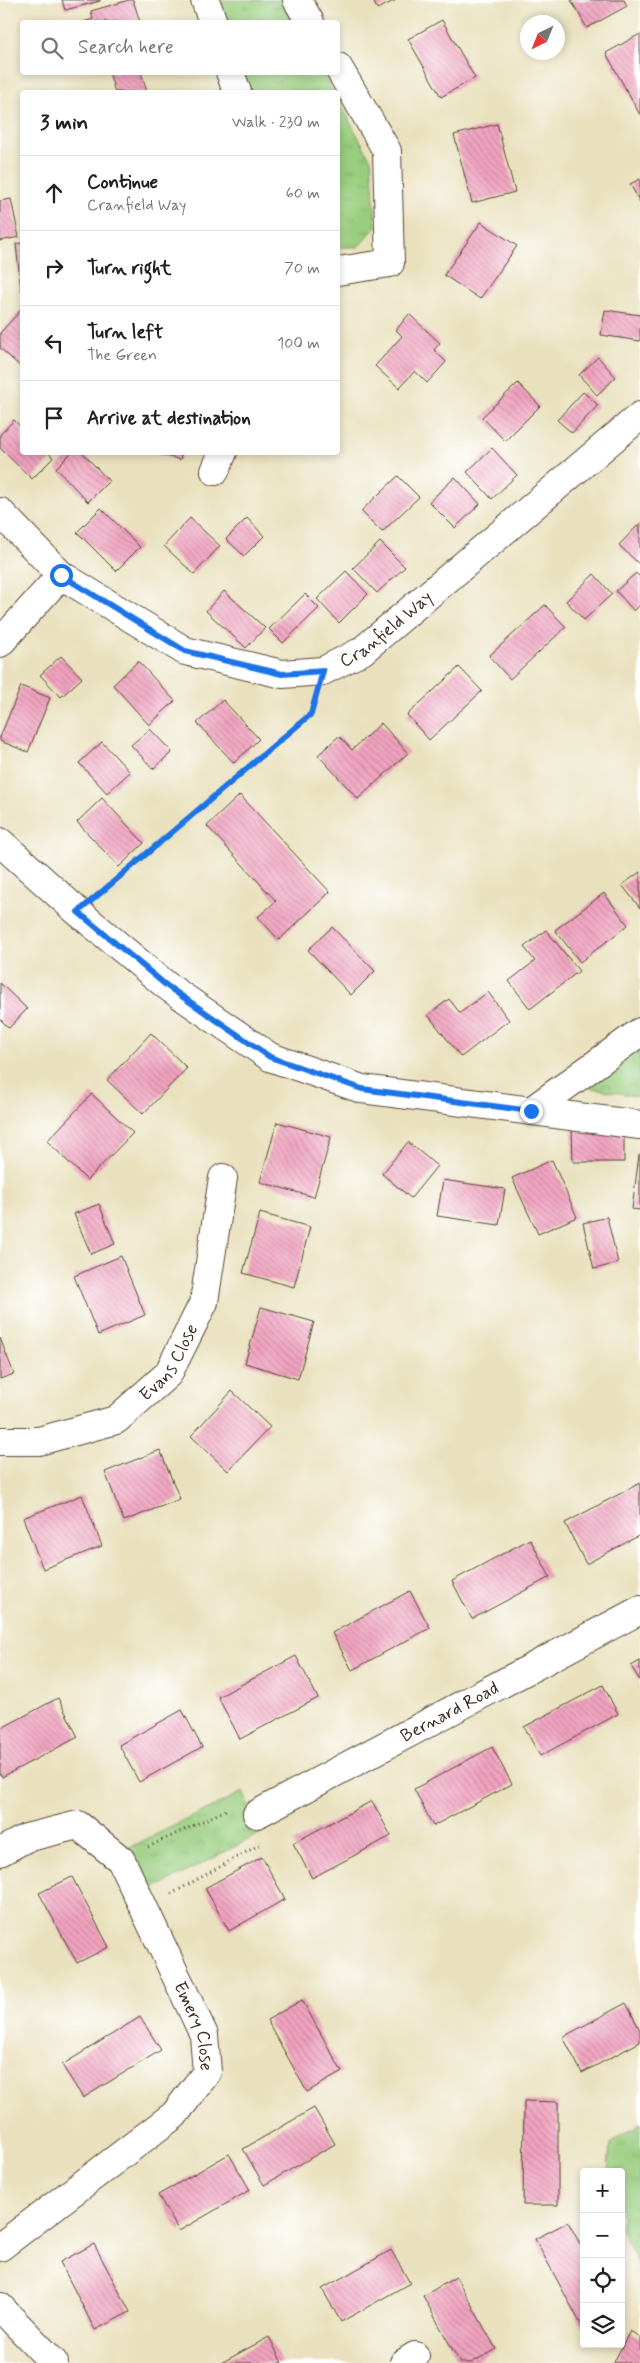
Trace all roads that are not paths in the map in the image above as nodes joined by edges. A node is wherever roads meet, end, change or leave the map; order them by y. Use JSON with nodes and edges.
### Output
{"nodes":[{"id":1,"x":205,"y":0,"type":"edge"},
{"id":2,"x":297,"y":0,"type":"edge"},
{"id":3,"x":212,"y":20,"type":"edge"},
{"id":4,"x":309,"y":20,"type":"edge"},
{"id":5,"x":340,"y":70,"type":"edge"},
{"id":6,"x":231,"y":75,"type":"edge"},
{"id":7,"x":236,"y":90,"type":"edge"},
{"id":8,"x":340,"y":271,"type":"edge"},
{"id":9,"x":640,"y":416,"type":"edge"},
{"id":10,"x":0,"y":512,"type":"edge"},
{"id":11,"x":61,"y":575,"type":"junction"},
{"id":12,"x":0,"y":643,"type":"edge"},
{"id":13,"x":0,"y":842,"type":"edge"},
{"id":14,"x":640,"y":1032,"type":"edge"},
{"id":15,"x":531,"y":1111,"type":"junction"},
{"id":16,"x":640,"y":1125,"type":"edge"},
{"id":17,"x":224,"y":1178,"type":"dead end"},
{"id":18,"x":0,"y":1441,"type":"edge"},
{"id":19,"x":640,"y":1610,"type":"edge"},
{"id":20,"x":257,"y":1814,"type":"road end"},
{"id":21,"x":0,"y":1852,"type":"edge"},
{"id":22,"x":0,"y":2247,"type":"edge"},
{"id":23,"x":0,"y":2307,"type":"edge"},
{"id":24,"x":54,"y":2363,"type":"edge"}],
"edges":[{"from":1,"to":3,"type":"street"},
{"from":2,"to":4,"type":"street"},
{"from":5,"to":8,"type":"street"},
{"from":6,"to":7,"type":"street"},
{"from":9,"to":11,"type":"street","name":"Cranfield Way"},
{"from":10,"to":11,"type":"street","name":"Cranfield Way"},
{"from":11,"to":12,"type":"street"},
{"from":13,"to":15,"type":"street"},
{"from":14,"to":15,"type":"street"},
{"from":15,"to":16,"type":"street"},
{"from":17,"to":18,"type":"street","name":"Evans Close"},
{"from":19,"to":20,"type":"street","name":"Bernard Road"},
{"from":21,"to":22,"type":"street","name":"Emery Close"},
{"from":23,"to":24,"type":"street"}]}
